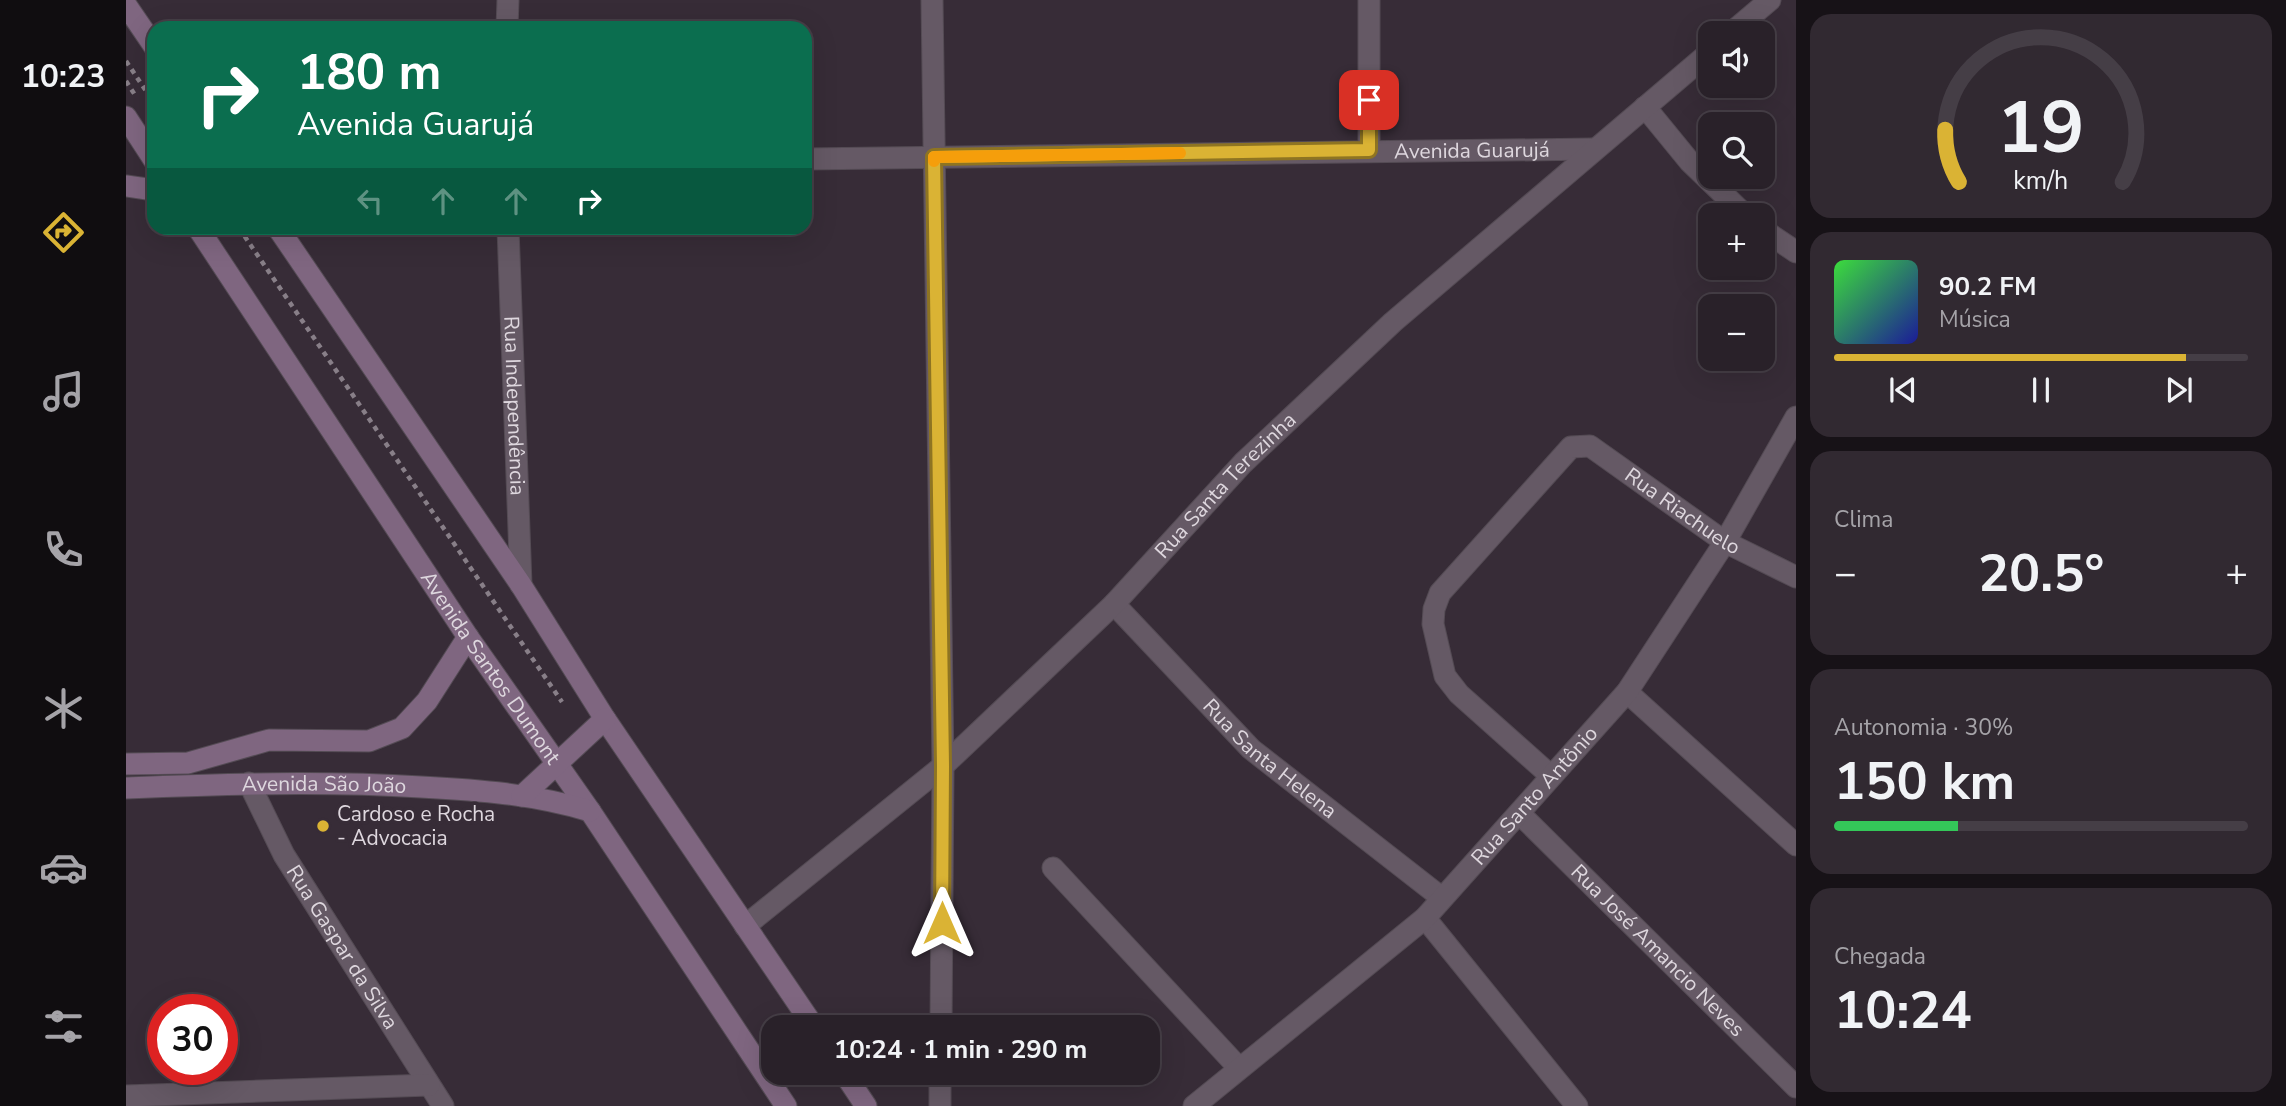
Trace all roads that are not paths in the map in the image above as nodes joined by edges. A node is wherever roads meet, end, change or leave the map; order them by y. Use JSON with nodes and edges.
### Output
{"nodes":[{"id":1,"x":508,"y":0,"type":"edge"},
{"id":2,"x":932,"y":0,"type":"edge"},
{"id":3,"x":1369,"y":0,"type":"edge"},
{"id":4,"x":1770,"y":0,"type":"edge"},
{"id":5,"x":126,"y":5,"type":"edge"},
{"id":6,"x":507,"y":21,"type":"edge"},
{"id":7,"x":1745,"y":21,"type":"edge"},
{"id":8,"x":133,"y":31,"type":"edge"},
{"id":9,"x":1698,"y":61,"type":"edge"},
{"id":10,"x":1645,"y":107,"type":"junction"},
{"id":11,"x":126,"y":117,"type":"edge"},
{"id":12,"x":147,"y":149,"type":"edge"},
{"id":13,"x":1594,"y":149,"type":"junction"},
{"id":14,"x":1369,"y":150,"type":"junction"},
{"id":15,"x":934,"y":157,"type":"junction"},
{"id":16,"x":812,"y":159,"type":"edge"},
{"id":17,"x":126,"y":186,"type":"edge"},
{"id":18,"x":147,"y":189,"type":"edge"},
{"id":19,"x":1733,"y":203,"type":"edge"},
{"id":20,"x":203,"y":235,"type":"edge"},
{"id":21,"x":283,"y":235,"type":"edge"},
{"id":22,"x":508,"y":235,"type":"edge"},
{"id":23,"x":1775,"y":238,"type":"edge"},
{"id":24,"x":1796,"y":253,"type":"edge"},
{"id":25,"x":1796,"y":417,"type":"edge"},
{"id":26,"x":1725,"y":542,"type":"junction"},
{"id":27,"x":1796,"y":577,"type":"edge"},
{"id":28,"x":521,"y":585,"type":"junction"},
{"id":29,"x":1114,"y":604,"type":"junction"},
{"id":30,"x":468,"y":637,"type":"junction"},
{"id":31,"x":1627,"y":692,"type":"junction"},
{"id":32,"x":605,"y":719,"type":"junction"},
{"id":33,"x":556,"y":762,"type":"junction"},
{"id":34,"x":126,"y":764,"type":"edge"},
{"id":35,"x":943,"y":766,"type":"junction"},
{"id":36,"x":1552,"y":776,"type":"junction"},
{"id":37,"x":249,"y":783,"type":"junction"},
{"id":38,"x":126,"y":788,"type":"edge"},
{"id":39,"x":522,"y":796,"type":"junction"},
{"id":40,"x":590,"y":811,"type":"junction"},
{"id":41,"x":1520,"y":814,"type":"junction"},
{"id":42,"x":1796,"y":845,"type":"edge"},
{"id":43,"x":1053,"y":868,"type":"dead end"},
{"id":44,"x":1442,"y":898,"type":"junction"},
{"id":45,"x":1425,"y":918,"type":"junction"},
{"id":46,"x":746,"y":926,"type":"junction"},
{"id":47,"x":806,"y":1015,"type":"edge"},
{"id":48,"x":941,"y":1015,"type":"edge"},
{"id":49,"x":1239,"y":1068,"type":"junction"},
{"id":50,"x":429,"y":1085,"type":"junction"},
{"id":51,"x":852,"y":1085,"type":"edge"},
{"id":52,"x":940,"y":1085,"type":"edge"},
{"id":53,"x":1796,"y":1087,"type":"edge"},
{"id":54,"x":126,"y":1096,"type":"edge"},
{"id":55,"x":219,"y":1099,"type":"edge"},
{"id":56,"x":443,"y":1106,"type":"edge"},
{"id":57,"x":786,"y":1106,"type":"edge"},
{"id":58,"x":866,"y":1106,"type":"edge"},
{"id":59,"x":940,"y":1106,"type":"edge"},
{"id":60,"x":1194,"y":1106,"type":"edge"},
{"id":61,"x":1577,"y":1106,"type":"edge"}],
"edges":[{"from":1,"to":6,"type":"street"},
{"from":2,"to":15,"type":"street"},
{"from":3,"to":14,"type":"street"},
{"from":4,"to":7,"type":"street"},
{"from":5,"to":8,"type":"main road"},
{"from":9,"to":10,"type":"street","name":"Rua Santa Terezinha"},
{"from":10,"to":13,"type":"street","name":"Rua Santa Terezinha"},
{"from":10,"to":19,"type":"street"},
{"from":11,"to":12,"type":"main road"},
{"from":13,"to":14,"type":"street","name":"Avenida Guarujá"},
{"from":13,"to":29,"type":"street","name":"Rua Santa Terezinha"},
{"from":14,"to":15,"type":"street","name":"Avenida Guarujá"},
{"from":15,"to":16,"type":"street","name":"Avenida Guarujá"},
{"from":15,"to":35,"type":"street"},
{"from":17,"to":18,"type":"main road"},
{"from":20,"to":30,"type":"main road","name":"Avenida Santos Dumont"},
{"from":21,"to":28,"type":"main road"},
{"from":22,"to":28,"type":"street","name":"Rua Independência"},
{"from":23,"to":24,"type":"street"},
{"from":25,"to":26,"type":"street","name":"Rua Santo Antônio"},
{"from":26,"to":27,"type":"street","name":"Rua Riachuelo"},
{"from":26,"to":31,"type":"street","name":"Rua Santo Antônio"},
{"from":26,"to":36,"type":"street","name":"Rua Riachuelo"},
{"from":28,"to":32,"type":"main road"},
{"from":29,"to":35,"type":"street","name":"Rua Santa Terezinha"},
{"from":29,"to":44,"type":"street","name":"Rua Santa Helena"},
{"from":30,"to":33,"type":"main road","name":"Avenida Santos Dumont"},
{"from":30,"to":34,"type":"main road","name":"Avenida São João"},
{"from":31,"to":36,"type":"street","name":"Rua Santo Antônio"},
{"from":31,"to":42,"type":"street"},
{"from":32,"to":33,"type":"main road"},
{"from":32,"to":46,"type":"main road"},
{"from":33,"to":39,"type":"main road"},
{"from":33,"to":40,"type":"main road","name":"Avenida Santos Dumont"},
{"from":35,"to":46,"type":"street","name":"Rua Santa Terezinha"},
{"from":35,"to":48,"type":"street"},
{"from":36,"to":41,"type":"street","name":"Rua Santo Antônio"},
{"from":37,"to":38,"type":"main road","name":"Avenida São João"},
{"from":37,"to":39,"type":"main road","name":"Avenida São João"},
{"from":37,"to":50,"type":"street","name":"Rua Gaspar da Silva"},
{"from":39,"to":40,"type":"main road","name":"Avenida São João"},
{"from":40,"to":57,"type":"main road","name":"Avenida Santos Dumont"},
{"from":41,"to":44,"type":"street","name":"Rua Santo Antônio"},
{"from":41,"to":53,"type":"street","name":"Rua José Amancio Neves"},
{"from":43,"to":49,"type":"street"},
{"from":44,"to":45,"type":"street","name":"Rua Santo Antônio"},
{"from":45,"to":49,"type":"street","name":"Rua Santo Antônio"},
{"from":45,"to":61,"type":"street"},
{"from":46,"to":47,"type":"main road"},
{"from":49,"to":60,"type":"street","name":"Rua Santo Antônio"},
{"from":50,"to":55,"type":"street"},
{"from":50,"to":56,"type":"street","name":"Rua Gaspar da Silva"},
{"from":51,"to":58,"type":"main road"},
{"from":52,"to":59,"type":"street"},
{"from":54,"to":55,"type":"street"}]}
